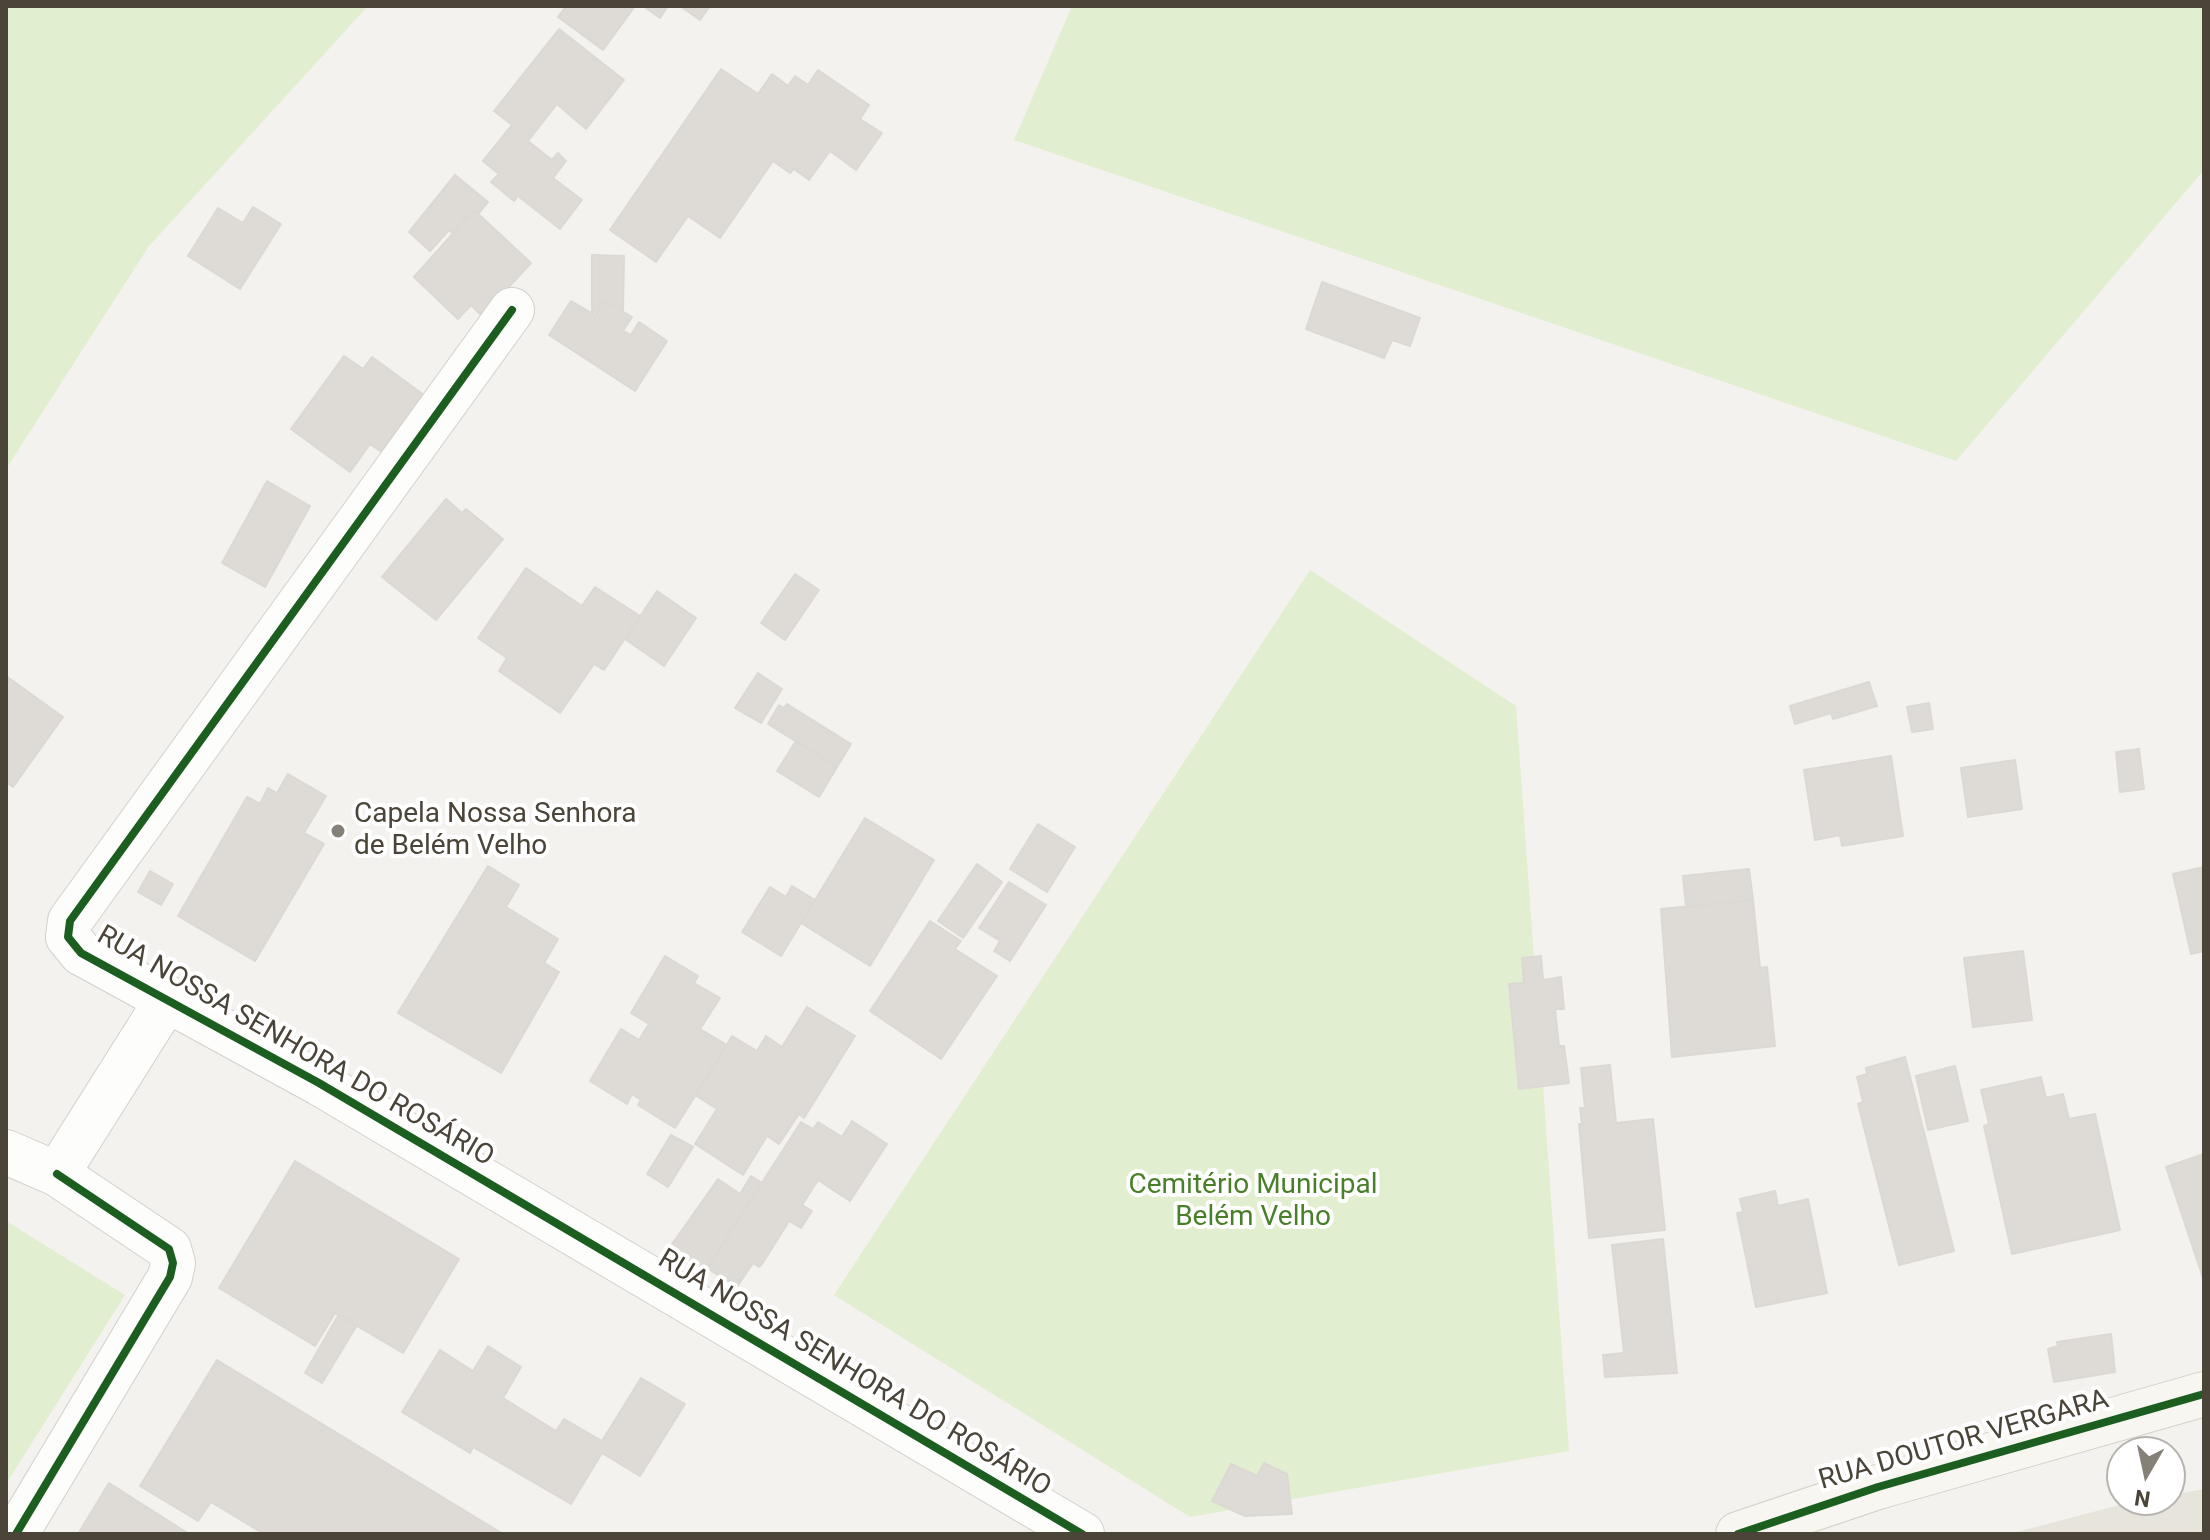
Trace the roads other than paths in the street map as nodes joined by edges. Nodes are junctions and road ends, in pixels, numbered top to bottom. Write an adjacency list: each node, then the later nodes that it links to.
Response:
1 (512, 310): 2 (street, RUA NOSSA SENHORA DO ROSÁRIO)
2 (168, 998): 4 (street); 7 (street, RUA NOSSA SENHORA DO ROSÁRIO)
3 (6, 1152): 4 (street)
4 (57, 1174): 6 (street)
5 (2204, 1394): 8 (main road, RUA DOUTOR VERGARA)
6 (16, 1534)
7 (1082, 1534)
8 (1738, 1534)

